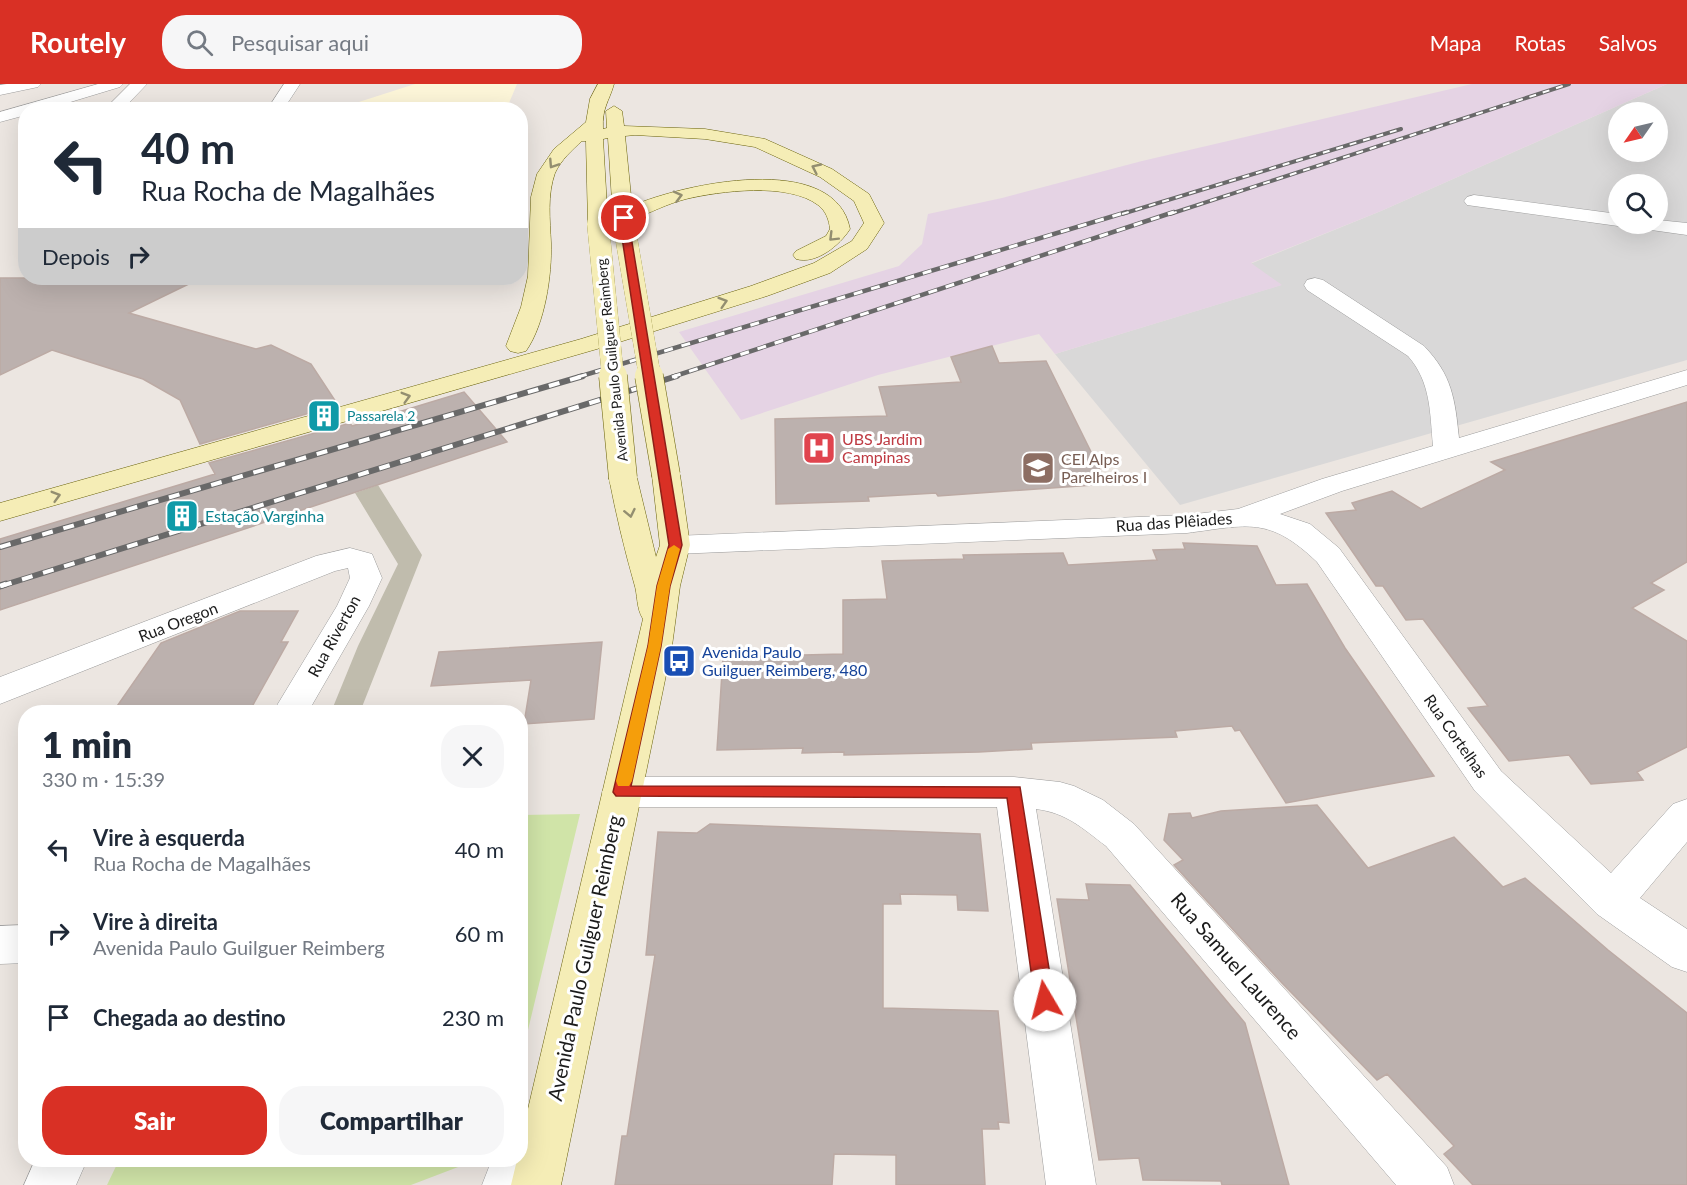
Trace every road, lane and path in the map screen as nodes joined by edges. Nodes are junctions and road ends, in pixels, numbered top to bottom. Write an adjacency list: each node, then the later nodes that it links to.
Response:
1 (33, 84): 5 (street)
2 (115, 84): 7 (street)
3 (139, 84): 8 (street)
4 (292, 84): 9 (street)
5 (0, 90)
6 (608, 94): 12 (main road, Avenida Paulo Guilguer Reimberg); 13 (main road, Avenida Paulo Guilguer Reimberg); 14 (main road)
7 (52, 102)
8 (120, 102)
9 (280, 102)
10 (18, 112): 11 (street)
11 (0, 117)
12 (588, 132): 13 (main road); 21 (main road, one-way to 21); 28 (main road, Avenida Paulo Guilguer Reimberg, one-way to 28, bridge)
13 (616, 133): 14 (main road); 17 (main road, Avenida Paulo Guilguer Reimberg)
14 (705, 134): 25 (main road, one-way to 14)
15 (1474, 201): 16 (street)
16 (1608, 219)
17 (624, 221): 21 (main road, one-way to 21); 27 (main road, Avenida Paulo Guilguer Reimberg, bridge)
18 (1668, 227): 19 (street)
19 (1687, 229)
20 (1315, 285): 23 (street)
21 (518, 346): 24 (main road)
22 (1687, 377): 23 (street, Rua das Plêiades)
23 (1447, 450): 26 (street, Rua das Plêiades)
24 (0, 493)
25 (0, 512)
26 (1243, 517): 27 (street, Rua das Plêiades); 36 (street, Rua Cortelhas)
27 (675, 545): 28 (main road); 30 (main road, Avenida Paulo Guilguer Reimberg)
28 (638, 548): 30 (main road, Avenida Paulo Guilguer Reimberg)
29 (356, 560): 31 (street, Rua Oregon); 32 (street, Rua Riverton)
30 (658, 627): 33 (main road, Avenida Paulo Guilguer Reimberg)
31 (0, 691)
32 (295, 705)
33 (621, 792): 34 (street, Rua Samuel Laurence); 41 (main road, Avenida Paulo Guilguer Reimberg)
34 (1014, 792): 43 (street); 44 (street, Rua Samuel Laurence)
35 (1687, 815): 36 (street)
36 (1612, 901): 39 (street, Rua Cortelhas)
37 (18, 944): 38 (street)
38 (0, 945)
39 (1687, 953)
40 (59, 1167): 42 (street)
41 (527, 1180)
42 (50, 1185)
43 (1071, 1185)
44 (1429, 1185)

